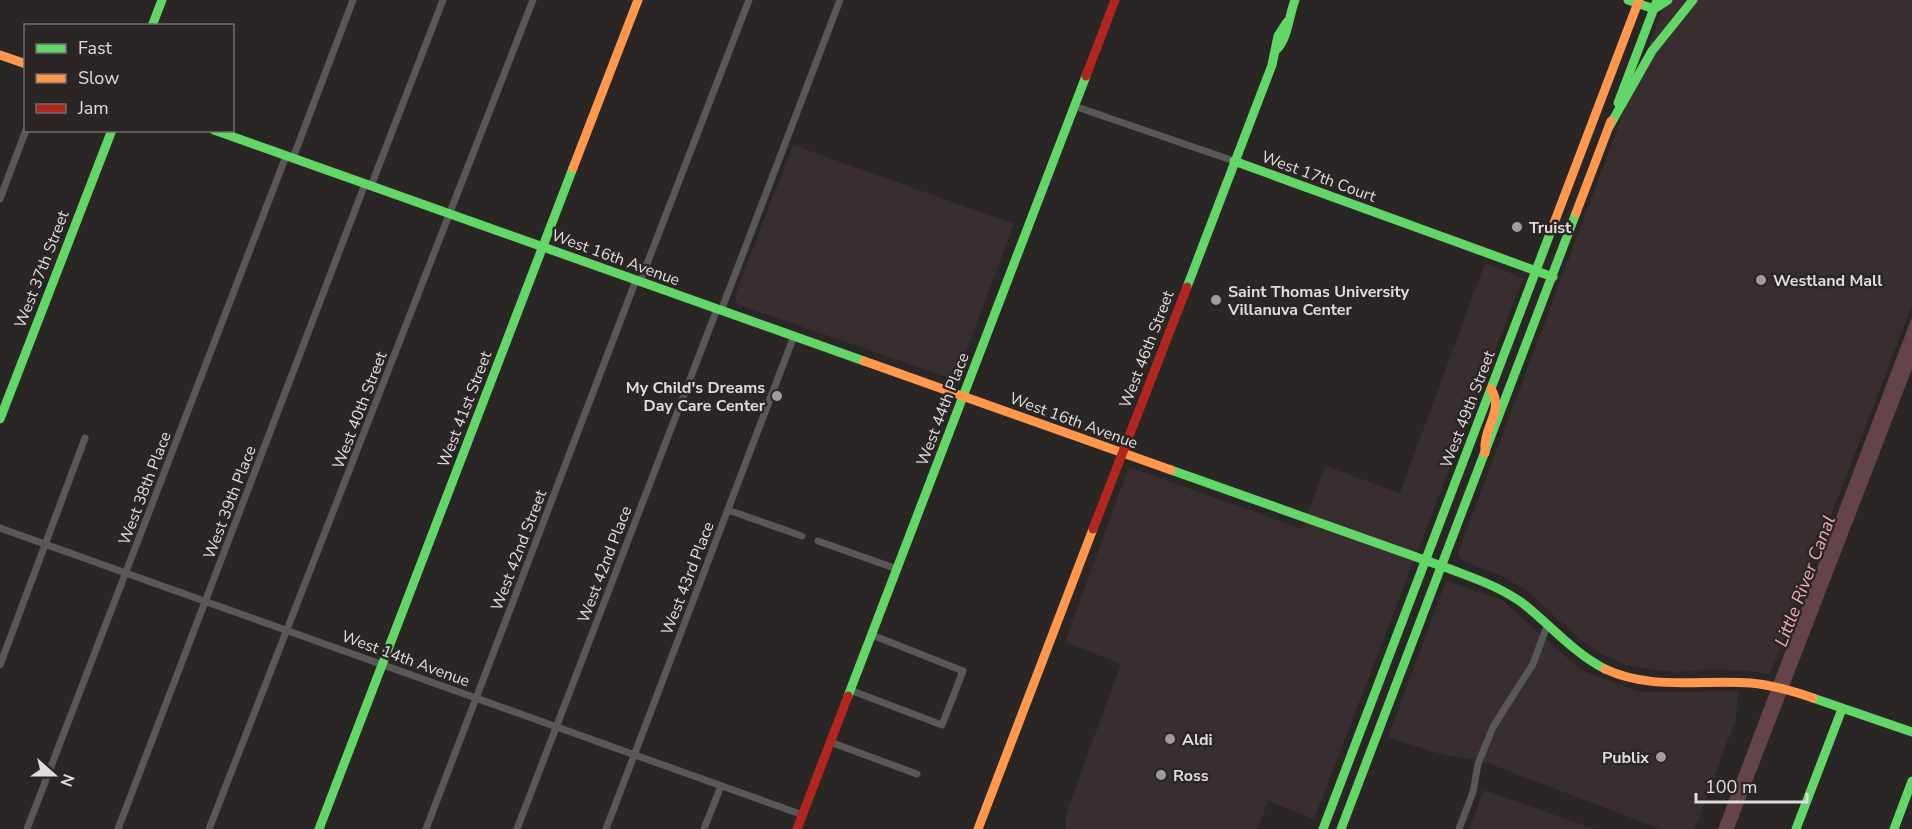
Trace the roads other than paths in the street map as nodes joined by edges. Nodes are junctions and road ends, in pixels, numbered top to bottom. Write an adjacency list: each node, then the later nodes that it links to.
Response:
1 (162, 0): 14 (main road)
2 (353, 0): 22 (street, West 38th Place)
3 (443, 0): 24 (street, West 39th Place)
4 (533, 0): 26 (street, West 40th Street)
5 (638, 0): 27 (main road, West 41st Street)
6 (749, 0): 30 (street, West 42nd Street)
7 (840, 0): 31 (street, West 42nd Place)
8 (1115, 0): 17 (main road, West 44th Place)
9 (1295, 0): 23 (main road, West 46th Street)
10 (1668, 0): 13 (main road)
11 (1692, 0): 18 (main road)
12 (1635, 1): 13 (main road); 28 (main road, West 49th Street)
13 (1655, 4): 18 (main road, West 49th Street)
14 (153, 24)
15 (0, 55): 16 (main road)
16 (24, 63)
17 (1074, 106): 23 (street, West 17th Court); 34 (main road, West 44th Place)
18 (1609, 127): 29 (main road, West 49th Street)
19 (25, 132): 25 (street)
20 (111, 132): 35 (main road, West 37th Street)
21 (220, 132): 22 (main road, West 16th Avenue)
22 (289, 157): 24 (main road, West 16th Avenue); 47 (street, West 38th Place)
23 (1234, 161): 28 (main road, West 17th Court); 37 (main road, West 46th Street)
24 (368, 185): 26 (main road, West 16th Avenue); 48 (street, West 39th Place)
25 (0, 198)
26 (450, 214): 27 (main road, West 16th Avenue); 50 (street, West 40th Street)
27 (542, 247): 30 (main road, West 16th Avenue); 52 (main road, West 41st Street)
28 (1537, 270): 29 (main road, West 17th Court); 33 (main road, West 49th Street)
29 (1553, 276): 38 (main road, West 49th Street)
30 (638, 281): 31 (main road, West 16th Avenue); 55 (street, West 42nd Street)
31 (719, 310): 32 (main road, West 16th Avenue); 57 (street, West 42nd Place)
32 (794, 336): 34 (main road, West 16th Avenue); 39 (street, West 43rd Place)
33 (1491, 389): 38 (main road); 44 (main road, West 49th Street)
34 (963, 396): 37 (main road, West 16th Avenue); 46 (main road, West 44th Place)
35 (0, 419)
36 (85, 438): 43 (street)
37 (1122, 453): 44 (main road, West 16th Avenue); 74 (main road, West 46th Street)
38 (1486, 454): 45 (main road, West 49th Street)
39 (728, 510): 41 (street); 60 (street, West 43rd Place)
40 (0, 528): 43 (street, West 14th Avenue)
41 (802, 536)
42 (818, 541): 46 (street)
43 (45, 545): 47 (street, West 14th Avenue); 53 (street)
44 (1426, 560): 45 (main road, West 16th Avenue); 75 (main road, West 49th Street)
45 (1442, 566): 49 (main road, West 16th Avenue); 76 (main road, West 49th Street)
46 (897, 569): 51 (main road, West 44th Place)
47 (126, 573): 48 (street, West 14th Avenue); 65 (street, West 38th Place)
48 (206, 600): 50 (street, West 14th Avenue); 66 (street, West 39th Place)
49 (1548, 626): 56 (main road, West 16th Avenue); 77 (street)
50 (287, 629): 52 (street, West 14th Avenue); 67 (street, West 40th Street)
51 (872, 635): 54 (main road, West 44th Place); 54 (street)
52 (382, 664): 55 (street, West 14th Avenue); 68 (main road, West 41st Street)
53 (0, 665)
54 (850, 690): 59 (main road, West 44th Place)
55 (476, 698): 57 (street, West 14th Avenue); 69 (street, West 42nd Street)
56 (1842, 709): 58 (main road, West 16th Avenue); 78 (main road)
57 (556, 726): 60 (street, West 14th Avenue); 70 (street, West 42nd Place)
58 (1912, 732)
59 (830, 742): 61 (street); 64 (main road, West 44th Place)
60 (635, 755): 63 (street, West 14th Avenue); 71 (street, West 43rd Place)
61 (917, 774)
62 (1912, 781): 79 (main road)
63 (721, 786): 64 (street, West 14th Avenue); 72 (street)
64 (802, 815): 73 (main road, West 44th Place)
65 (27, 829)
66 (118, 829)
67 (209, 829)
68 (319, 829)
69 (426, 829)
70 (517, 829)
71 (606, 829)
72 (704, 829)
73 (797, 829)
74 (978, 829)
75 (1323, 829)
76 (1341, 829)
77 (1459, 829)
78 (1798, 829)
79 (1894, 829)

